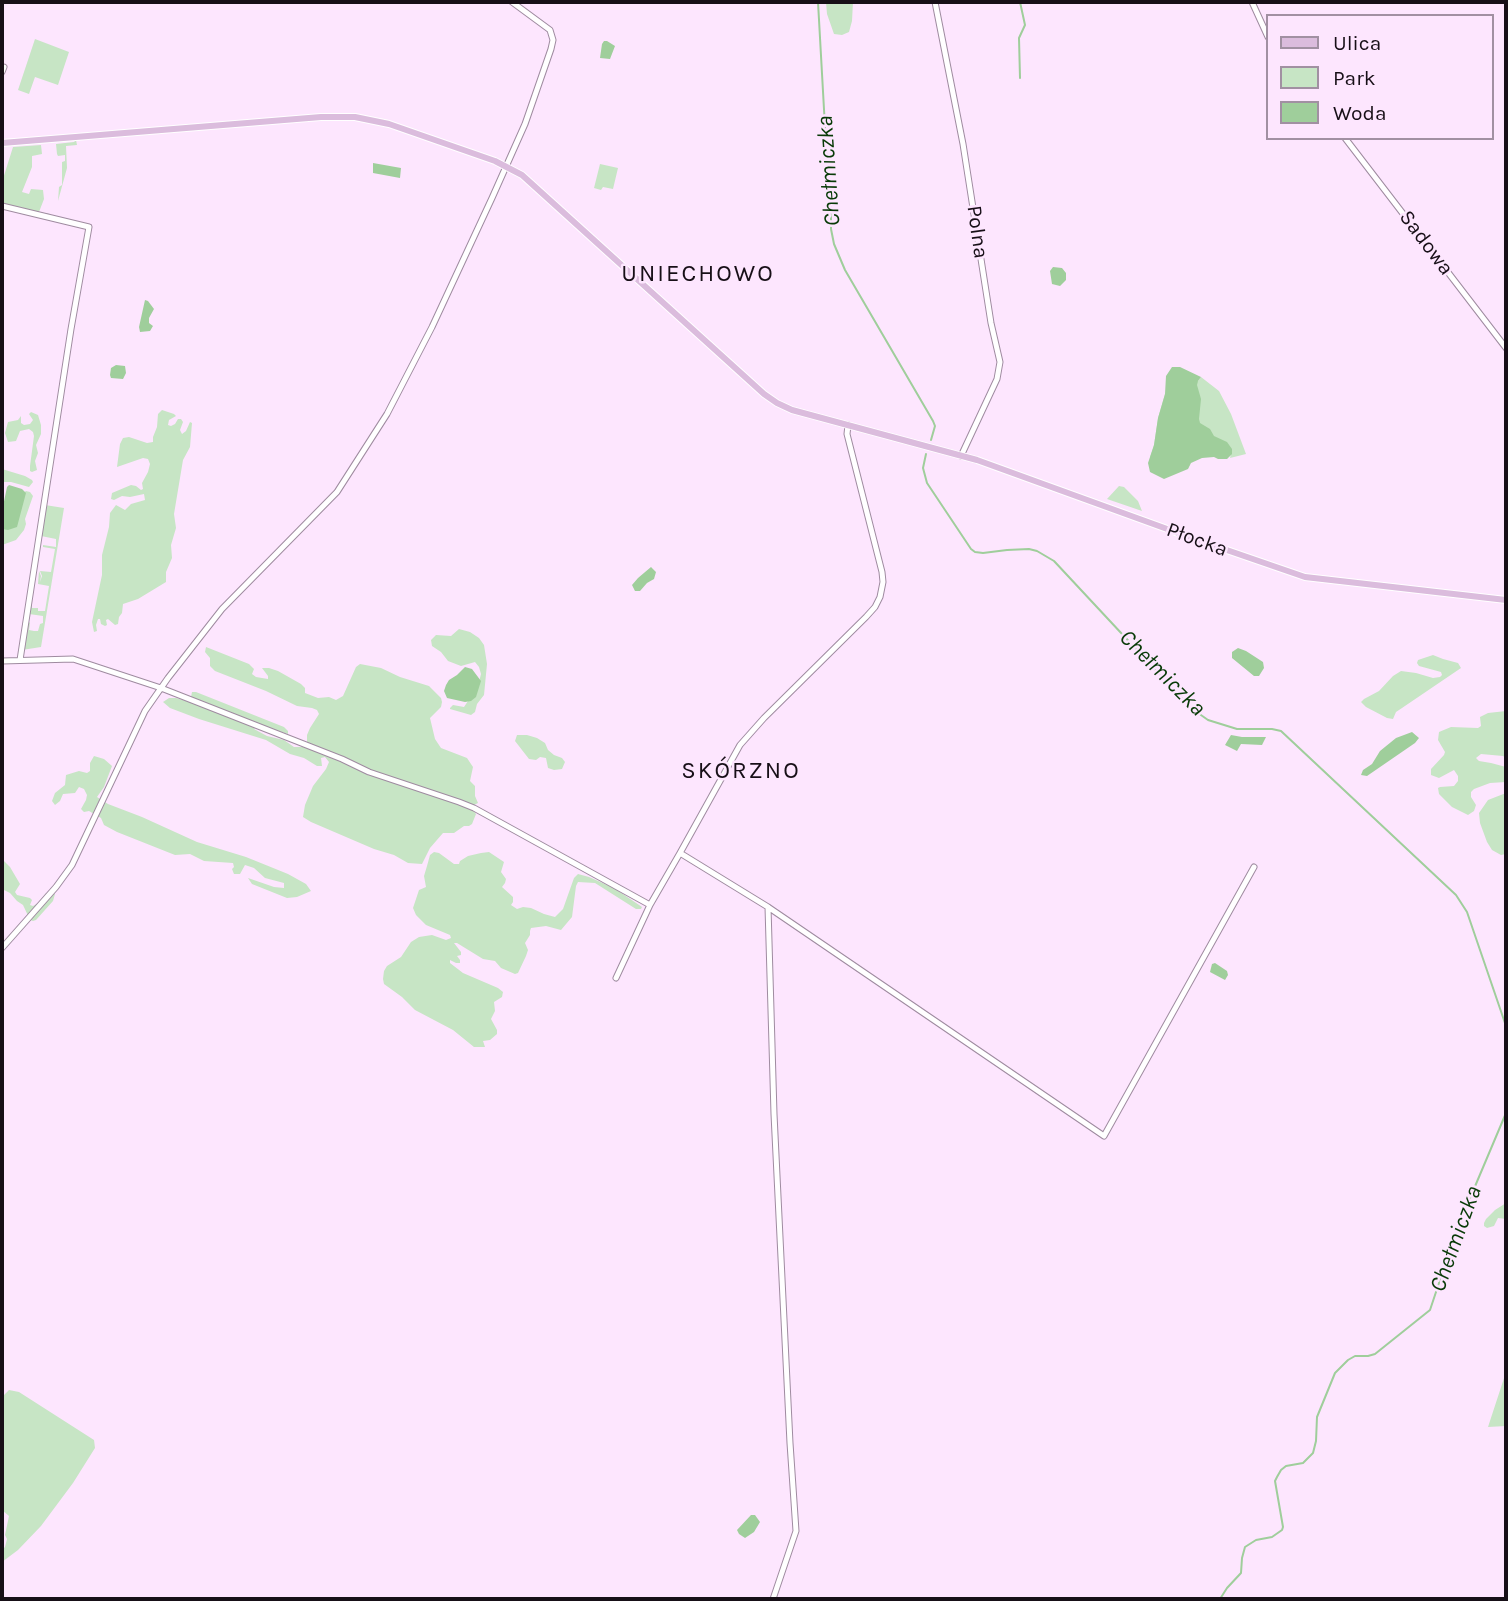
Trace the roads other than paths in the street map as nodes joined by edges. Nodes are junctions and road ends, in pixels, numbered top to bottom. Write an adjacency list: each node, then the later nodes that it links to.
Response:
1 (512, 2): 7 (street)
2 (935, 2): 11 (street, Polna)
3 (1252, 2): 4 (street)
4 (1266, 33)
5 (1347, 140): 9 (street, Sadowa)
6 (2, 143): 7 (main road, Płocka)
7 (507, 166): 10 (main road, Płocka); 15 (street)
8 (2, 206): 13 (street)
9 (1506, 348)
10 (848, 425): 11 (main road, Płocka); 16 (street)
11 (961, 456): 12 (main road, Płocka)
12 (1506, 600)
13 (20, 660): 14 (street); 15 (street)
14 (2, 661)
15 (161, 688): 18 (street); 20 (street)
16 (680, 853): 18 (street); 19 (street)
17 (1254, 867): 19 (street)
18 (650, 905): 21 (street)
19 (768, 906): 22 (street)
20 (2, 948)
21 (616, 978)
22 (773, 1599)

